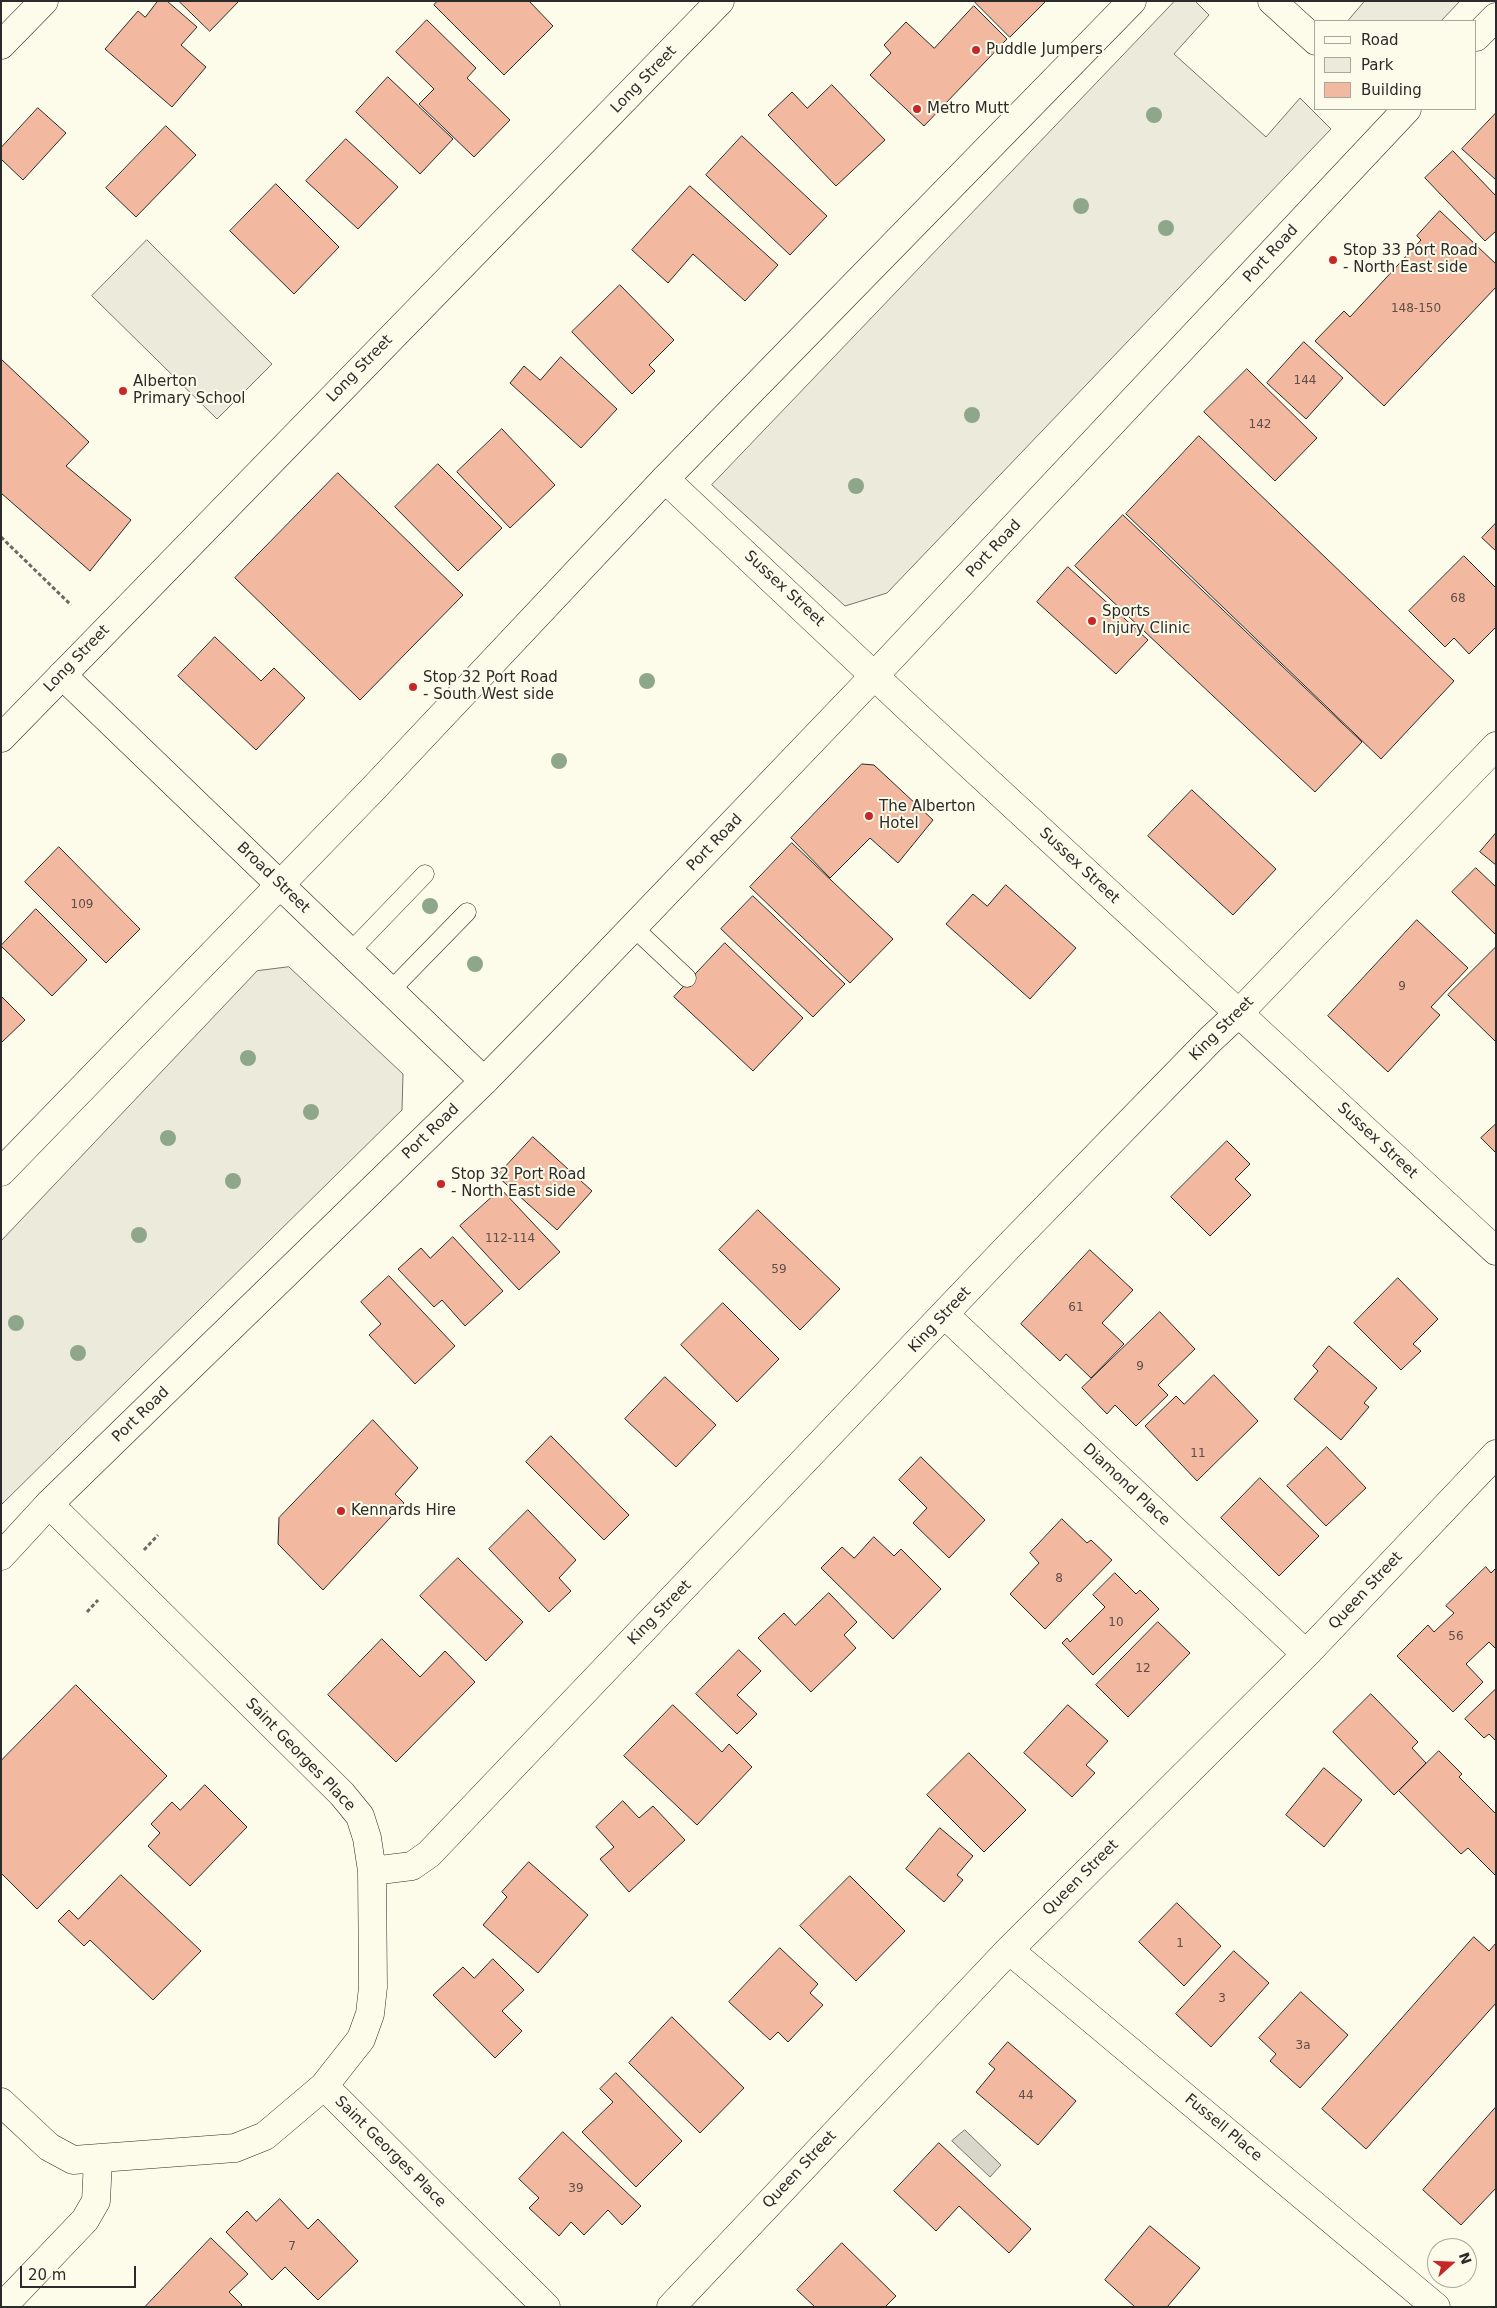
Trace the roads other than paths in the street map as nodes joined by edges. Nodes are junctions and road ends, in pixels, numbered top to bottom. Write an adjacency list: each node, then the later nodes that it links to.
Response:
1 (44, 1): 8 (main road)
2 (720, 1): 11 (main road, Long Street)
3 (1132, 1): 10 (main road)
4 (1272, 1): 7 (main road)
5 (1496, 16): 6 (main road)
6 (1477, 36)
7 (1314, 40)
8 (1, 45)
9 (1398, 112): 12 (main road, Port Road)
10 (665, 478): 12 (main road, Sussex Street); 16 (main road)
11 (62, 675): 13 (main road, Long Street); 16 (main road, Broad Street)
12 (875, 676): 18 (main road, Port Road); 22 (main road, Sussex Street)
13 (1, 738)
14 (1496, 746): 22 (main road, King Street)
15 (425, 874): 19 (lane)
16 (281, 885): 19 (main road, Broad Street); 24 (main road)
17 (467, 912): 21 (lane)
18 (633, 927): 20 (lane); 23 (main road, Port Road)
19 (350, 952): 21 (main road, Broad Street)
20 (687, 978)
21 (390, 991): 23 (main road, Broad Street)
22 (1239, 1013): 25 (main road, Sussex Street); 26 (main road, King Street)
23 (484, 1081): 28 (main road, Port Road)
24 (1, 1172)
25 (1496, 1251)
26 (945, 1315): 30 (main road, Diamond Place); 31 (main road, King Street)
27 (1496, 1454): 30 (main road, Queen Street)
28 (49, 1504): 29 (main road, Port Road); 31 (main road, Saint Georges Place)
29 (1, 1556)
30 (1306, 1654): 32 (main road, Queen Street)
31 (372, 1871): 33 (main road, Saint Georges Place)
32 (1010, 1950): 38 (main road, Queen Street); 39 (main road, Fussell Place)
33 (324, 2086): 35 (main road); 37 (main road, Saint Georges Place)
34 (1, 2102): 35 (main road)
35 (98, 2160): 36 (main road)
36 (2, 2307)
37 (546, 2307)
38 (670, 2307)
39 (1436, 2307)

